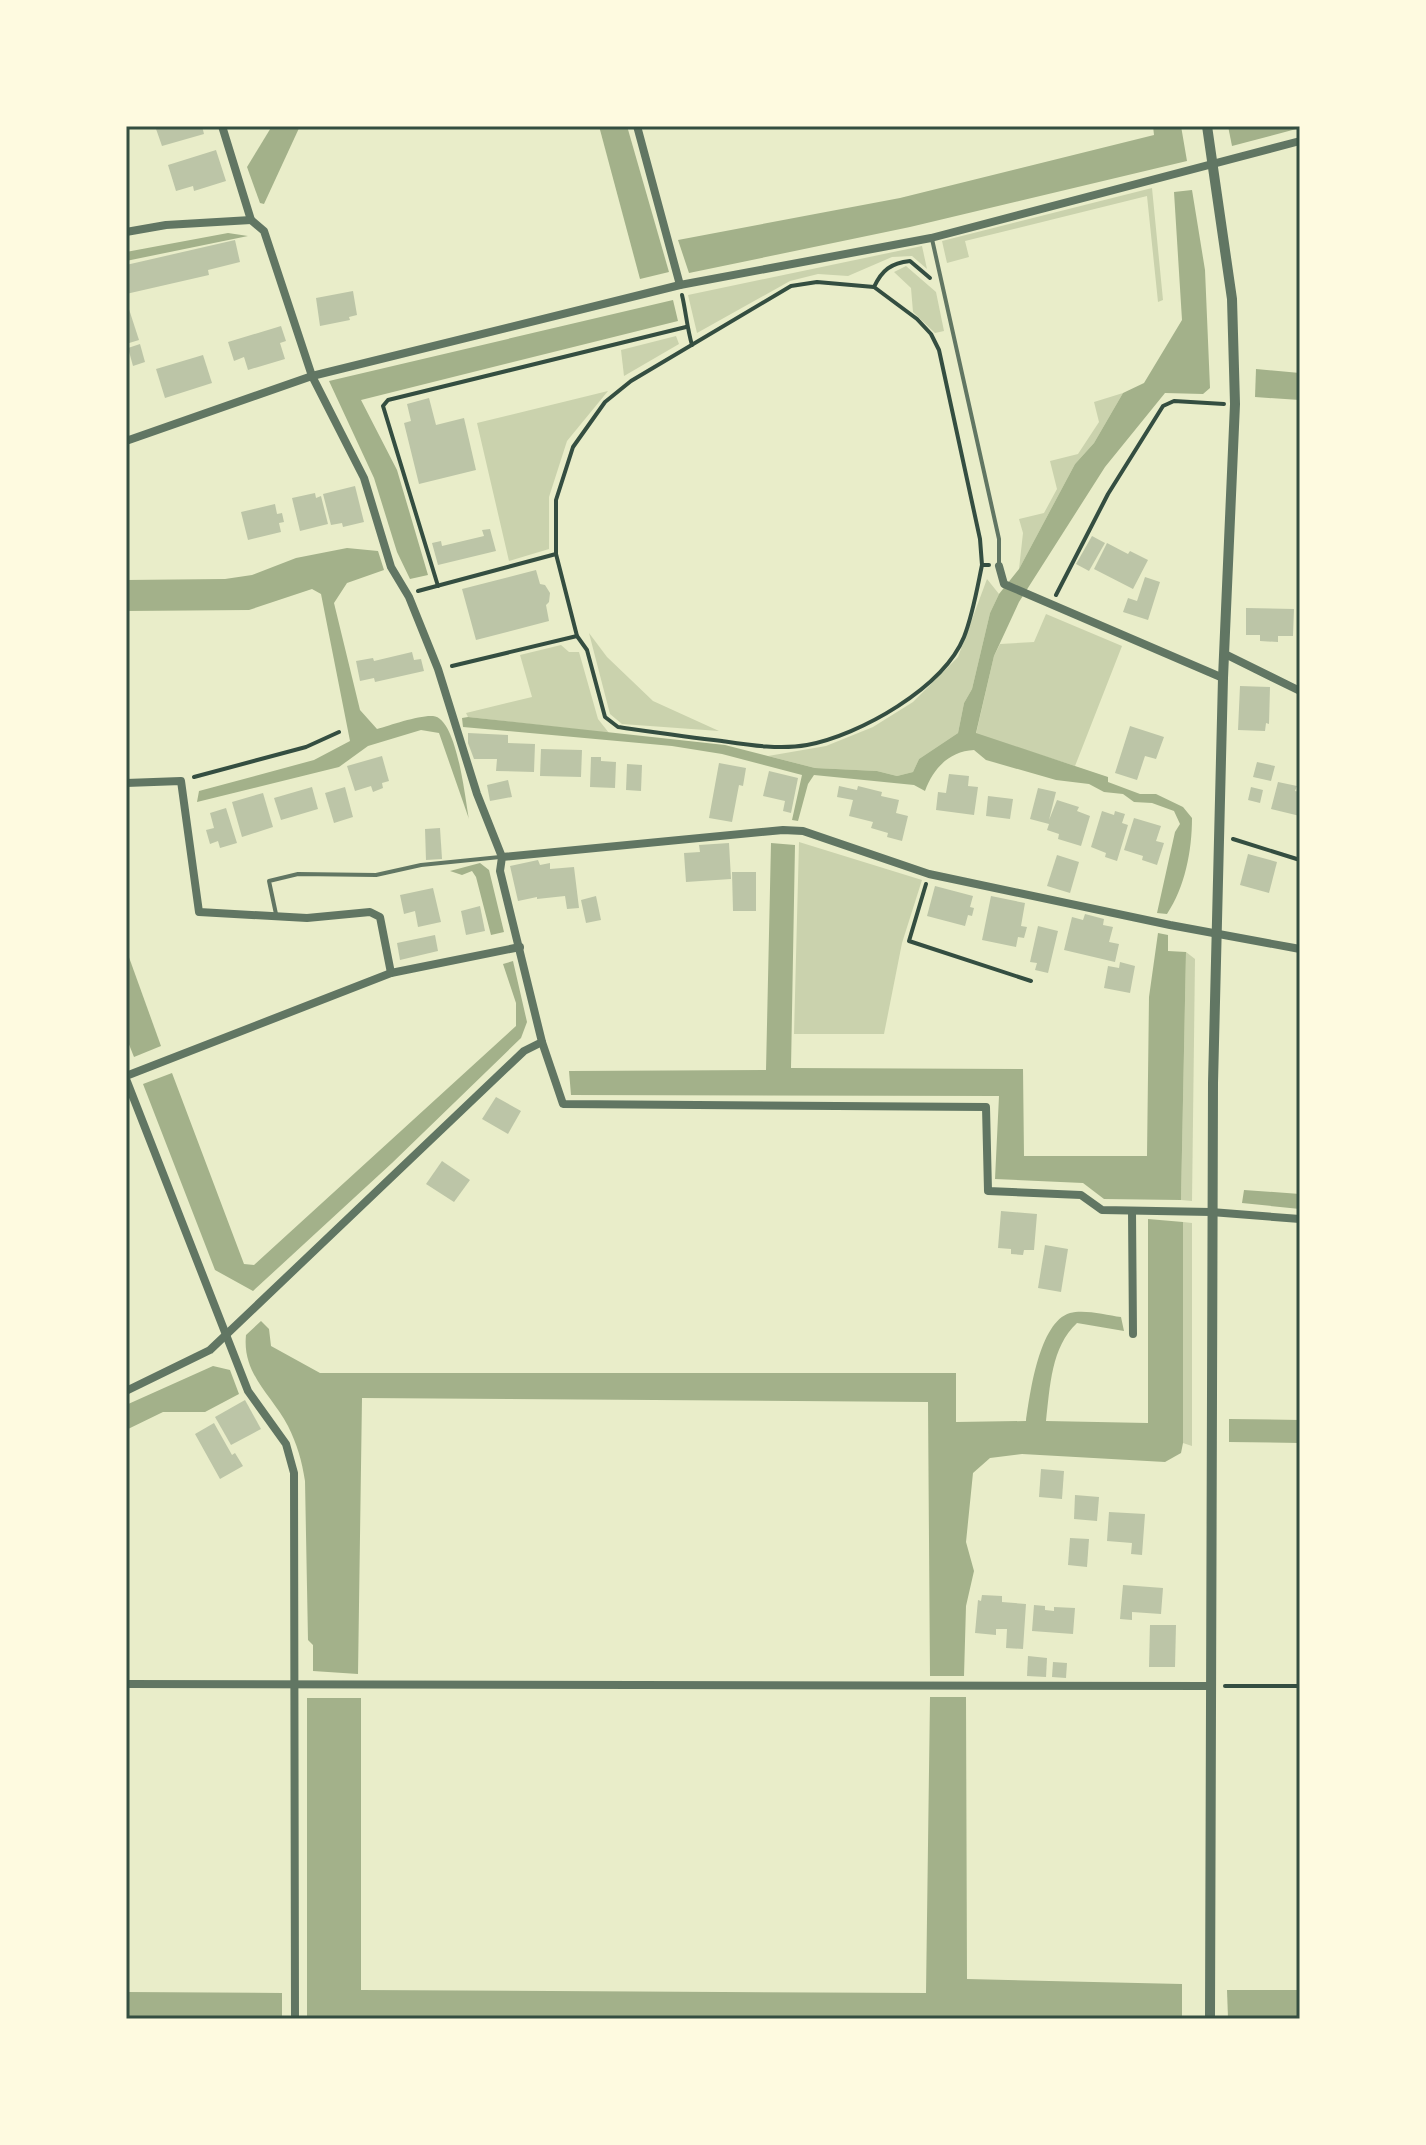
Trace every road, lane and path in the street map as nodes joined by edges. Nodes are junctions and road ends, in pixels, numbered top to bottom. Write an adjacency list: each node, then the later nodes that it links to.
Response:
1 (222, 126): 6 (street)
2 (637, 126): 10 (street)
3 (1207, 126): 5 (street)
4 (1300, 141): 5 (street)
5 (1214, 163): 8 (street); 15 (street)
6 (251, 220): 7 (street); 14 (street)
7 (126, 232)
8 (931, 238): 9 (lane); 10 (street)
9 (941, 279): 11 (path); 19 (lane)
10 (680, 285): 12 (path); 14 (street)
11 (874, 287): 13 (path); 18 (path)
12 (686, 327): 13 (path); 20 (path)
13 (693, 345): 17 (path)
14 (312, 376): 16 (street); 21 (street)
15 (1235, 404): 22 (path); 24 (street)
16 (126, 441)
17 (556, 554): 20 (path); 23 (path)
18 (982, 565): 19 (path); 23 (path)
19 (999, 566): 22 (street)
20 (438, 586): 21 (path)
21 (409, 597): 25 (street)
22 (1051, 604): 26 (street)
23 (577, 636): 25 (path)
24 (1225, 654): 26 (street); 27 (street)
25 (438, 669): 32 (street)
26 (1223, 678): 31 (street)
27 (1300, 691)
28 (339, 732): 29 (path)
29 (181, 781): 30 (street); 35 (street)
30 (126, 783)
31 (1219, 835): 33 (path); 36 (street)
32 (502, 857): 34 (street); 35 (lane); 37 (street)
33 (1300, 860)
34 (929, 874): 36 (street); 40 (path)
35 (276, 917): 39 (street)
36 (1216, 933): 38 (street); 44 (street)
37 (520, 947): 39 (street); 41 (street)
38 (1300, 949)
39 (391, 973): 42 (street)
40 (1031, 981)
41 (542, 1042): 43 (street); 47 (street)
42 (126, 1078): 47 (street)
43 (1132, 1211): 44 (street); 46 (street)
44 (1211, 1212): 45 (street); 51 (street)
45 (1300, 1219)
46 (1133, 1334)
47 (226, 1336): 48 (street); 50 (street)
48 (126, 1391)
49 (126, 1684): 50 (street)
50 (296, 1684): 51 (street); 53 (street)
51 (1210, 1686): 52 (path); 54 (street)
52 (1300, 1686)
53 (295, 2019)
54 (1210, 2019)

